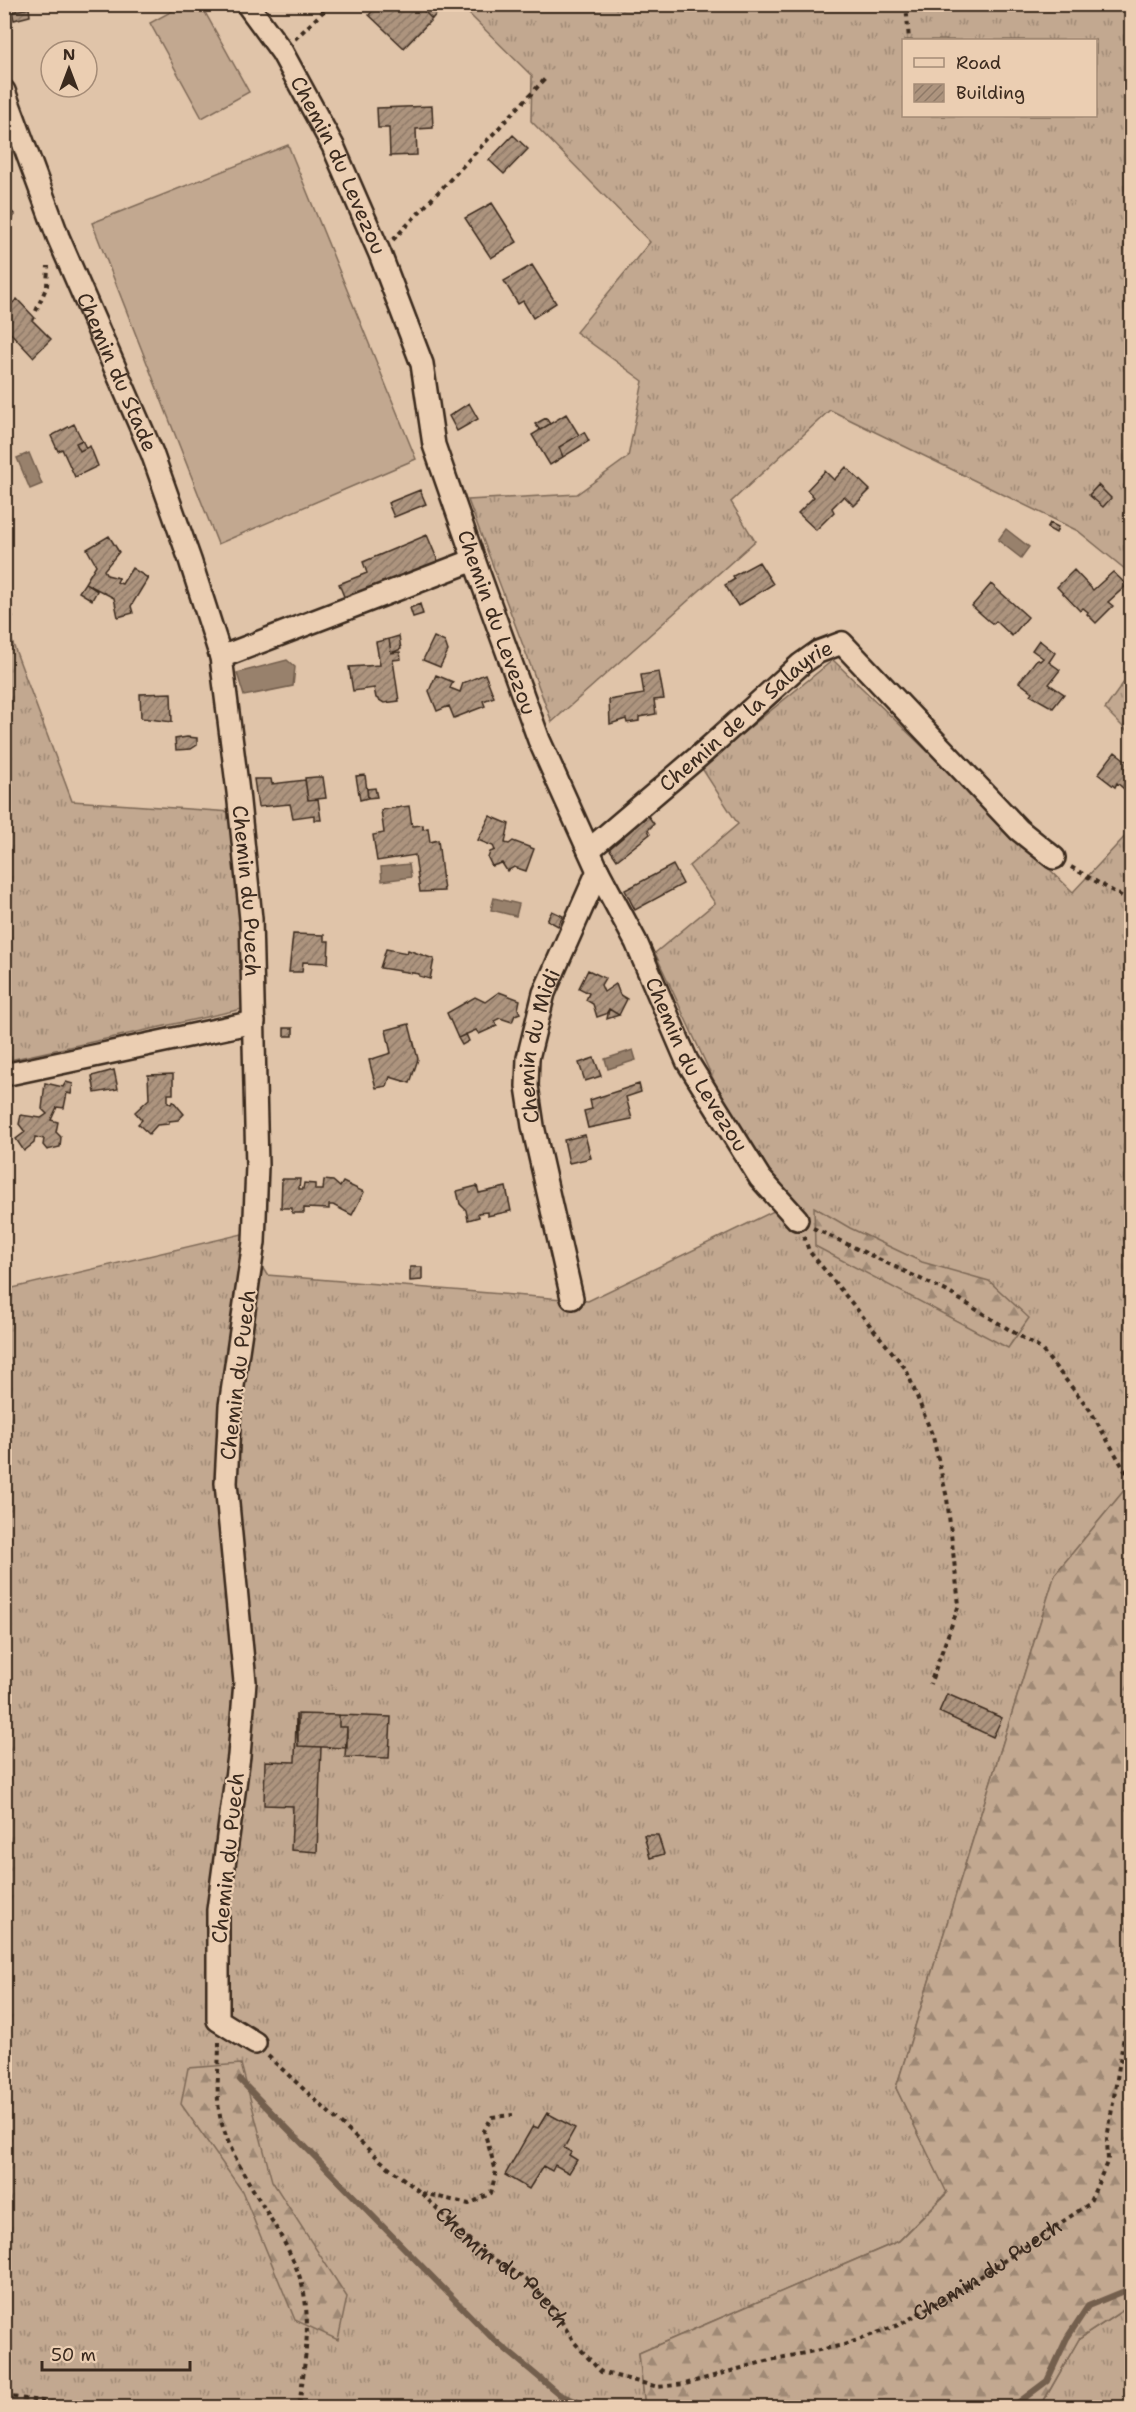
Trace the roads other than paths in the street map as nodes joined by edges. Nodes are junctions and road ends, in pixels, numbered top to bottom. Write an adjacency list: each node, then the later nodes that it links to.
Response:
1 (247, 4): 3 (street, Chemin du Levezou)
2 (4, 90): 4 (street, Chemin du Stade)
3 (474, 560): 4 (street); 5 (street, Chemin du Levezou)
4 (221, 657): 8 (street, Chemin du Puech)
5 (589, 850): 6 (street, Chemin de la Salayrie); 7 (street, Chemin du Levezou)
6 (1054, 858)
7 (598, 871): 10 (street, Chemin du Levezou); 11 (street, Chemin du Midi)
8 (254, 1022): 9 (street); 12 (street, Chemin du Puech)
9 (4, 1075)
10 (797, 1219)
11 (572, 1298)
12 (255, 2043)

